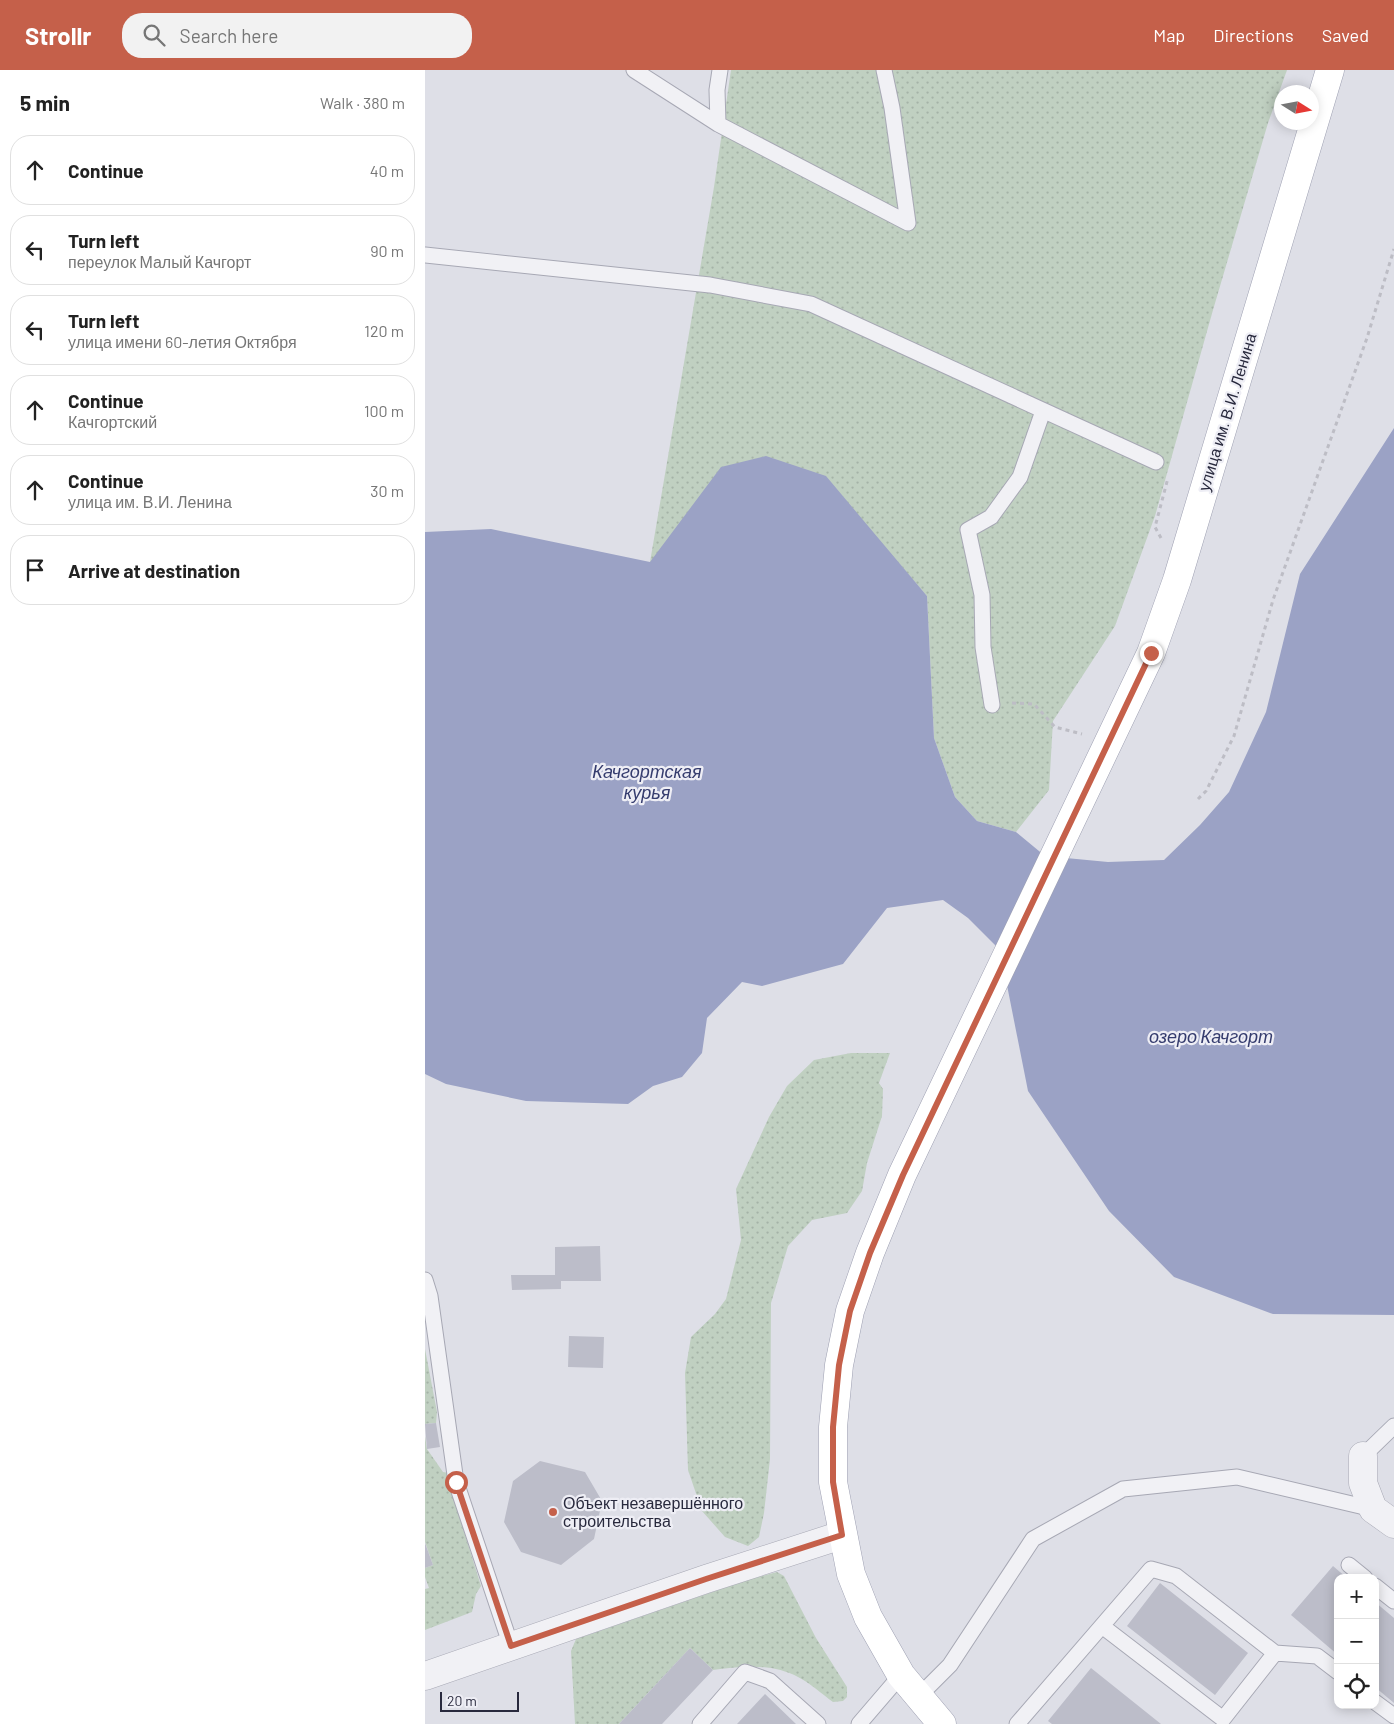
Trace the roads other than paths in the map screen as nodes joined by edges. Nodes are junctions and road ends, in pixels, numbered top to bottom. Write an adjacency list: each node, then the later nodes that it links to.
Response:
1 (635, 70): 5 (lane)
2 (720, 70): 5 (lane)
3 (884, 70): 5 (lane)
4 (1330, 70): 14 (main road, улица им. В.И. Ленина)
5 (718, 124)
6 (425, 255): 7 (lane)
7 (1043, 410): 8 (lane); 9 (lane)
8 (1156, 462)
9 (992, 705)
10 (425, 1280): 20 (lane)
11 (1394, 1426): 12 (lane)
12 (1363, 1456): 13 (street)
13 (1383, 1516): 25 (lane)
14 (842, 1535): 20 (street); 23 (main road, улица им. В.И. Ленина)
15 (1349, 1565): 16 (lane)
16 (1360, 1574)
17 (1379, 1589): 18 (lane)
18 (1394, 1601)
19 (1102, 1626): 21 (lane); 28 (lane); 33 (lane)
20 (511, 1646): 24 (street)
21 (1275, 1654): 22 (lane); 28 (lane)
22 (1334, 1669)
23 (901, 1675): 25 (main road, улица им. В.И. Ленина); 31 (lane)
24 (425, 1676)
25 (918, 1697): 32 (main road, улица им. В.И. Ленина)
26 (1379, 1705): 27 (lane)
27 (1394, 1716)
28 (1224, 1721)
29 (700, 1724): 30 (lane)
30 (818, 1724)
31 (859, 1724)
32 (942, 1724)
33 (1017, 1724)

